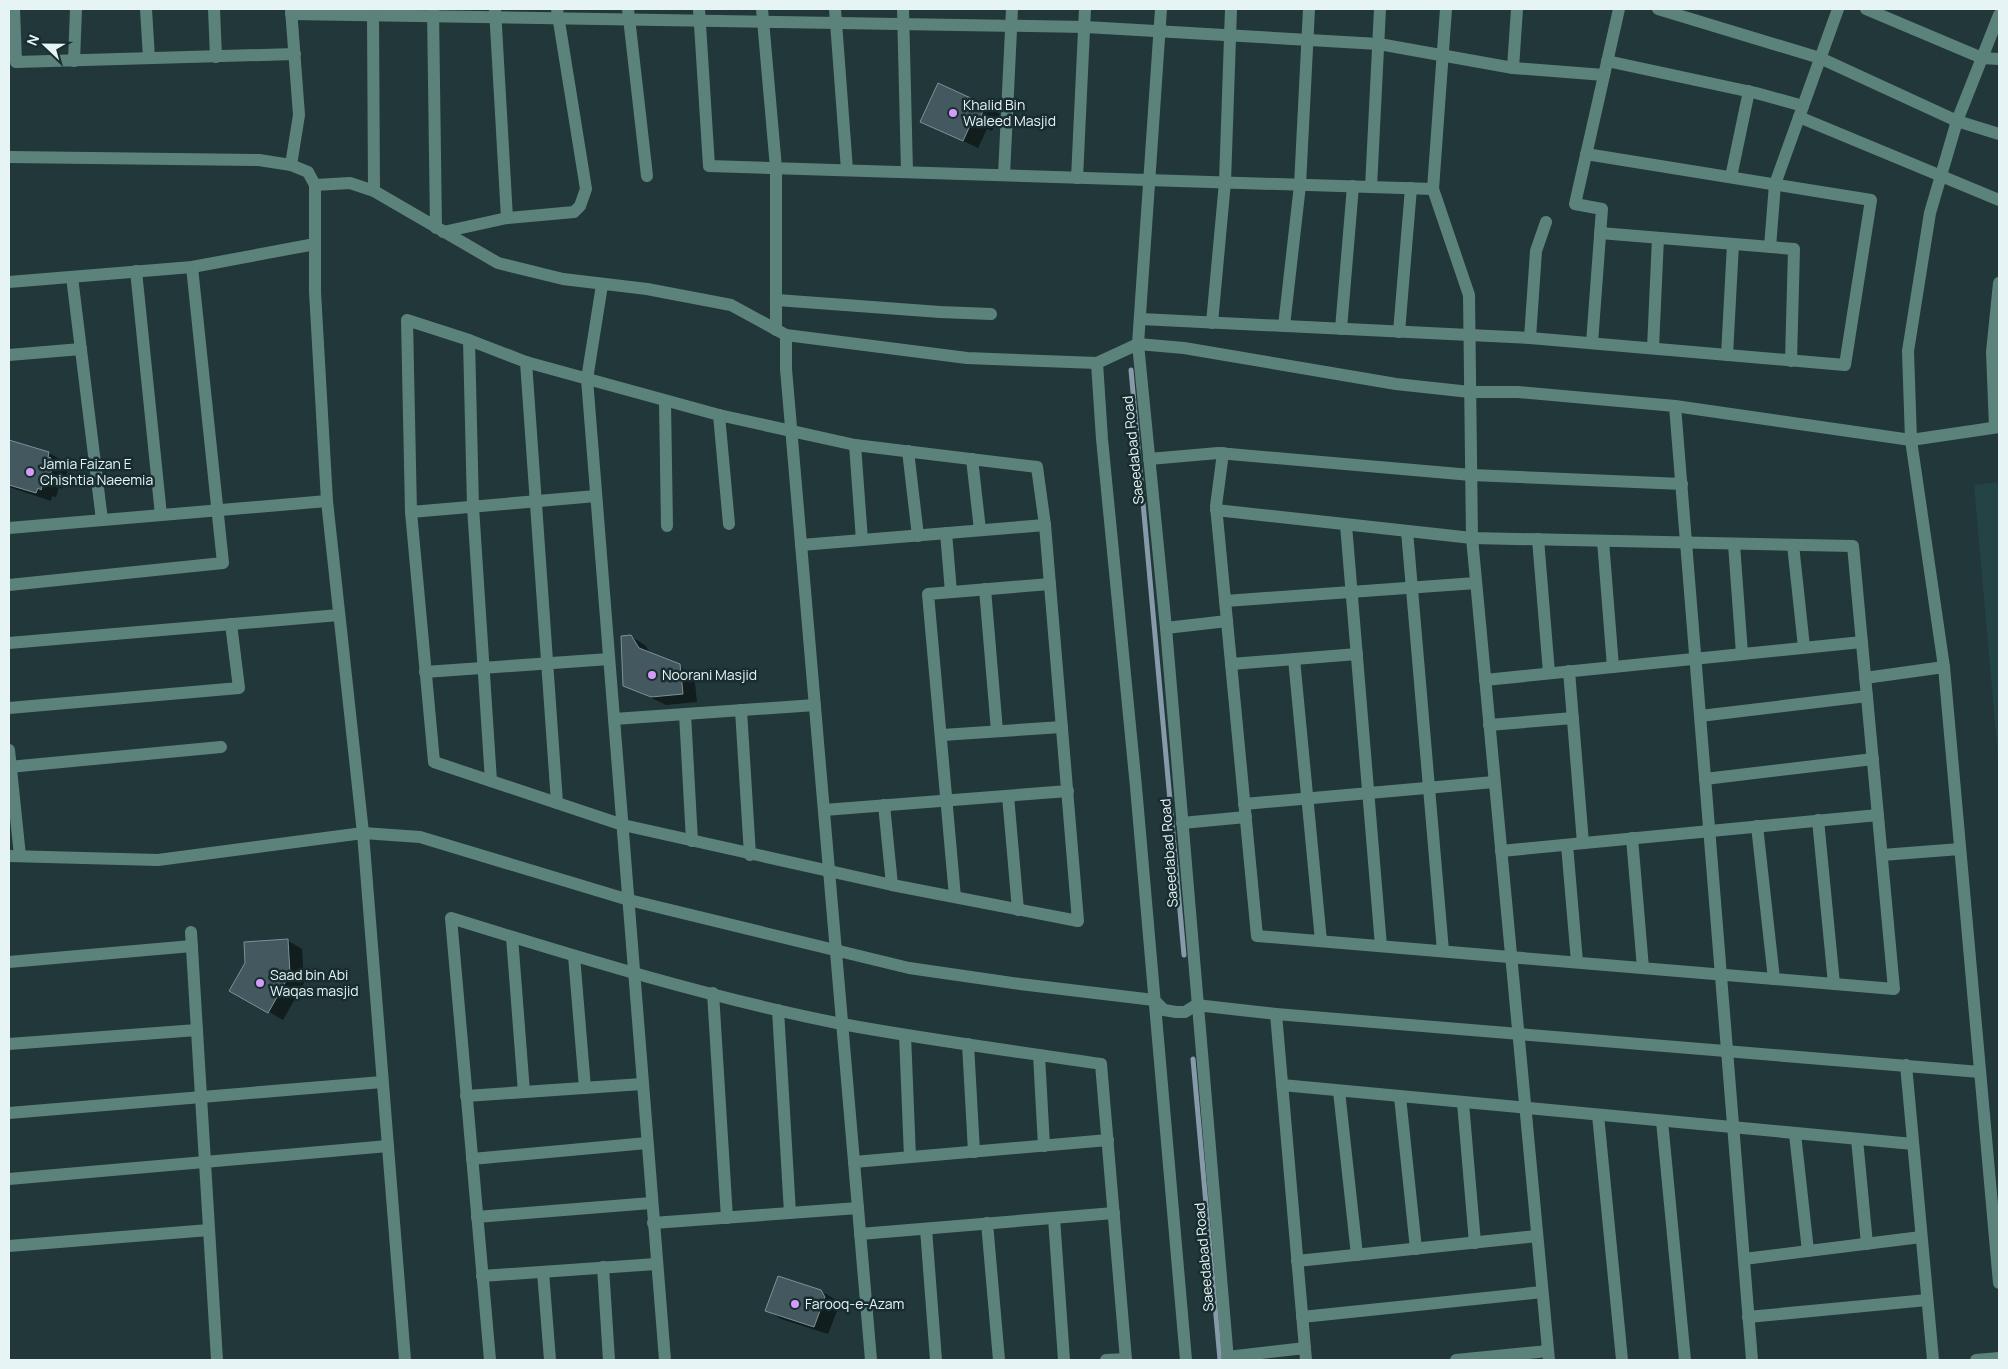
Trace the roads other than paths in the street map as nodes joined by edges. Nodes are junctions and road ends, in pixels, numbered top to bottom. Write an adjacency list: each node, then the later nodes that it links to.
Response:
1 (14, 9): 44 (street)
2 (76, 9): 44 (street)
3 (146, 9): 40 (street)
4 (214, 9): 39 (street)
5 (762, 9): 28 (street)
6 (835, 9): 29 (street)
7 (903, 9): 30 (street)
8 (1012, 9): 31 (street)
9 (1085, 9): 32 (street)
10 (1161, 9): 33 (street, Saeedabad Road)
11 (1231, 9): 34 (street)
12 (1309, 9): 35 (street)
13 (1380, 9): 36 (street)
14 (1446, 9): 38 (street)
15 (1517, 9): 46 (street)
16 (1619, 9): 45 (street)
17 (1658, 9): 41 (street)
18 (1838, 9): 41 (street)
19 (1866, 9): 42 (street)
20 (291, 12): 27 (street); 37 (street)
21 (433, 13): 22 (street); 27 (street); 76 (street)
22 (495, 13): 23 (street); 74 (street)
23 (557, 14): 24 (street); 74 (street)
24 (628, 14): 25 (street); 59 (street)
25 (699, 15): 28 (street); 55 (street)
26 (1999, 15): 42 (street)
27 (373, 16): 72 (street)
28 (764, 22): 29 (street); 55 (street)
29 (836, 23): 30 (street); 56 (street)
30 (903, 24): 31 (street); 57 (street)
31 (1011, 26): 32 (street); 58 (street)
32 (1084, 27): 33 (street); 62 (street)
33 (1160, 31): 34 (street); 63 (street, Saeedabad Road)
34 (1230, 35): 35 (street); 64 (street)
35 (1308, 40): 36 (street); 67 (street)
36 (1378, 44): 38 (street); 69 (street)
37 (295, 54): 39 (street); 54 (street)
38 (1443, 55): 46 (street); 71 (street)
39 (216, 57): 40 (street)
40 (148, 58): 44 (street)
41 (1820, 58): 49 (street); 50 (street)
42 (1982, 58): 43 (street); 50 (street)
43 (1999, 58)
44 (74, 61)
45 (1607, 62): 47 (street); 48 (street)
46 (1513, 68): 47 (street)
47 (1604, 75): 52 (street)
48 (1749, 91): 49 (street); 60 (street)
49 (1801, 112): 61 (street); 65 (street)
50 (1957, 121): 51 (street); 61 (street)
51 (1999, 134)
52 (1586, 154): 60 (street); 77 (street)
53 (9, 157): 54 (street)
54 (291, 165): 66 (street)
55 (776, 168): 56 (street); 88 (street)
56 (847, 170): 57 (street)
57 (907, 172): 58 (street)
58 (1004, 175): 62 (street)
59 (647, 176)
60 (1731, 177): 65 (street)
61 (1941, 177): 73 (street); 116 (street)
62 (1077, 178): 63 (street)
63 (1150, 180): 64 (street); 90 (street, Saeedabad Road)
64 (1225, 182): 67 (street); 91 (street)
65 (1775, 184): 81 (street); 106 (street)
66 (315, 185): 72 (street); 79 (street)
67 (1300, 185): 68 (street); 92 (street)
68 (1353, 186): 69 (street); 93 (street)
69 (1372, 187): 70 (street)
70 (1411, 188): 71 (street); 94 (street)
71 (1433, 189): 96 (street)
72 (374, 190): 76 (street)
73 (1999, 200)
74 (507, 218): 76 (street)
75 (1546, 222): 97 (street)
76 (440, 230): 87 (street)
77 (1600, 233): 78 (street); 99 (street)
78 (1658, 238): 80 (street); 101 (street)
79 (315, 244): 82 (street); 125 (street)
80 (1733, 244): 81 (street); 105 (street)
81 (1770, 247): 106 (street)
82 (192, 267): 83 (street); 128 (street)
83 (136, 272): 84 (street); 131 (street)
84 (72, 277): 85 (street); 102 (street)
85 (9, 282)
86 (1999, 283): 103 (street)
87 (602, 285): 95 (street); 109 (street)
88 (777, 300): 89 (street); 95 (street)
89 (991, 314)
90 (1141, 319): 91 (street); 100 (street, Saeedabad Road)
91 (1212, 322): 92 (street)
92 (1284, 326): 93 (street)
93 (1340, 329): 94 (street)
94 (1399, 332): 96 (street)
95 (781, 333): 108 (street); 115 (street)
96 (1470, 335): 97 (street); 110 (street)
97 (1530, 338): 99 (street)
98 (469, 340): 107 (street); 127 (street); 130 (street)
99 (1592, 343): 101 (street)
100 (1138, 344): 108 (street); 110 (street); 121 (street, Saeedabad Road)
101 (1653, 348): 105 (street)
102 (81, 349): 104 (street); 132 (street)
103 (1996, 352): 114 (street)
104 (9, 355)
105 (1727, 355): 106 (street)
106 (1791, 361)
107 (526, 362): 109 (street); 126 (street)
108 (1097, 363): 247 (street, Saeedabad Road)
109 (587, 379): 111 (street); 124 (street)
110 (1470, 392): 112 (street); 122 (street)
111 (665, 402): 113 (street); 136 (street)
112 (1675, 406): 116 (street); 123 (street)
113 (720, 416): 115 (street); 133 (street)
114 (1997, 427): 116 (street)
115 (791, 432): 117 (street); 149 (street)
116 (1911, 440): 173 (street)
117 (855, 445): 118 (street); 143 (street)
118 (908, 451): 120 (street); 141 (street)
119 (1223, 453): 121 (street); 122 (street); 129 (street)
120 (972, 459): 135 (street); 138 (street)
121 (1150, 459): 161 (street, Saeedabad Road)
122 (1471, 475): 123 (street); 142 (street)
123 (1682, 484): 146 (street)
124 (596, 496): 126 (street); 168 (street)
125 (327, 501): 128 (street); 158 (street)
126 (534, 502): 127 (street); 170 (street)
127 (472, 507): 130 (street); 174 (street)
128 (217, 510): 131 (street); 152 (street)
129 (1216, 510): 134 (street); 157 (street)
130 (411, 512): 176 (street)
131 (160, 515): 132 (street)
132 (102, 520): 137 (street)
133 (729, 524)
134 (1346, 524): 139 (street); 156 (street)
135 (1045, 525): 138 (street); 151 (street)
136 (667, 526)
137 (9, 528)
138 (980, 530): 140 (street)
139 (1407, 531): 142 (street); 153 (street)
140 (946, 533): 141 (street); 155 (street)
141 (918, 536): 143 (street)
142 (1472, 538): 144 (street); 150 (street)
143 (862, 540): 149 (street)
144 (1538, 540): 145 (street); 177 (street)
145 (1603, 541): 146 (street); 172 (street)
146 (1686, 543): 147 (street); 167 (street)
147 (1734, 544): 148 (street); 166 (street)
148 (1793, 545): 162 (street); 164 (street)
149 (801, 546): 181 (street)
150 (1476, 583): 153 (street); 179 (street)
151 (1050, 584): 154 (street); 189 (street)
152 (9, 585)
153 (1412, 588): 156 (street); 199 (street)
154 (985, 589): 155 (street); 190 (street)
155 (952, 592): 191 (street)
156 (1352, 592): 157 (street); 165 (street)
157 (1225, 601): 159 (street)
158 (339, 615): 160 (street); 215 (street)
159 (1227, 621): 161 (street); 171 (street)
160 (231, 624): 163 (street); 182 (street)
161 (1166, 628): 211 (street, Saeedabad Road)
162 (1862, 642): 164 (street); 178 (street)
163 (9, 643)
164 (1804, 647): 166 (street)
165 (1357, 654): 169 (street); 201 (street)
166 (1742, 654): 167 (street)
167 (1696, 658): 172 (street); 185 (street)
168 (609, 659): 170 (street); 187 (street)
169 (1294, 659): 171 (street); 203 (street)
170 (546, 663): 174 (street); 205 (street)
171 (1231, 664): 208 (street)
172 (1613, 667): 175 (street)
173 (1944, 667): 178 (street); 220 (street)
174 (483, 668): 176 (street); 197 (street)
175 (1569, 671): 177 (street); 186 (street)
176 (426, 672): 197 (street)
177 (1549, 673): 179 (street)
178 (1865, 678): 180 (street)
179 (1485, 680): 188 (street)
180 (1867, 696): 185 (street); 194 (street)
181 (815, 705): 183 (street); 207 (street)
182 (9, 708)
183 (742, 710): 184 (street); 222 (street)
184 (685, 714): 187 (street); 217 (street)
185 (1700, 716): 196 (street)
186 (1573, 718): 188 (street); 218 (street)
187 (614, 719): 212 (street)
188 (1489, 725): 198 (street)
189 (1062, 727): 190 (street); 200 (street)
190 (997, 731): 191 (street)
191 (942, 735): 204 (street)
192 (221, 748): 195 (street)
193 (9, 750): 195 (street)
194 (1873, 759): 196 (street); 209 (street)
195 (10, 767): 224 (street)
196 (1705, 779): 214 (street)
197 (491, 782): 205 (street)
198 (1494, 782): 199 (street); 221 (street)
199 (1429, 788): 201 (street); 236 (street)
200 (1068, 791): 202 (street); 229 (street)
201 (1368, 793): 203 (street); 234 (street)
202 (1008, 796): 204 (street); 229 (street)
203 (1308, 799): 208 (street); 232 (street)
204 (948, 800): 206 (street); 227 (street)
205 (557, 803): 212 (street)
206 (884, 805): 207 (street); 226 (street)
207 (824, 810): 225 (street)
208 (1245, 811): 211 (street); 232 (street)
209 (1878, 815): 210 (street); 223 (street)
210 (1818, 820): 213 (street); 245 (street)
211 (1182, 823): 248 (street, Saeedabad Road)
212 (623, 825): 217 (street); 228 (street)
213 (1757, 826): 214 (street); 244 (street)
214 (1710, 831): 216 (street); 243 (street)
215 (363, 833): 224 (street); 228 (street); 261 (street)
216 (1632, 838): 218 (street); 241 (street)
217 (692, 841): 222 (street)
218 (1583, 843): 219 (street)
219 (1567, 845): 221 (street); 240 (street)
220 (1960, 849): 223 (street); 260 (street)
221 (1501, 851): 238 (street)
222 (750, 855): 225 (street)
223 (1882, 855): 245 (street)
224 (14, 856)
225 (829, 871): 226 (street); 235 (street)
226 (892, 885): 227 (street)
227 (955, 897): 229 (street)
228 (629, 900): 235 (street); 242 (street)
229 (1018, 910)
230 (192, 932): 233 (street)
231 (512, 937): 237 (street); 266 (street); 267 (street)
232 (1321, 941): 234 (street)
233 (192, 946): 239 (street); 252 (street)
234 (1381, 946): 236 (street)
235 (836, 950): 247 (street); 251 (street)
236 (1443, 951): 238 (street)
237 (574, 956): 242 (street); 264 (street)
238 (1512, 957): 240 (street); 253 (street)
239 (9, 962)
240 (1577, 962): 241 (street)
241 (1643, 968): 243 (street)
242 (634, 974): 246 (street); 262 (street)
243 (1722, 975): 244 (street); 257 (street)
244 (1774, 979): 245 (street)
245 (1834, 984)
246 (713, 994): 249 (street); 294 (street)
247 (1154, 1000): 248 (street); 336 (street, Saeedabad Road)
248 (1196, 1005): 250 (street); 322 (street, Saeedabad Road)
249 (778, 1010): 251 (street); 291 (street)
250 (1276, 1014): 253 (street); 263 (street)
251 (842, 1024): 254 (street); 287 (street)
252 (197, 1030): 255 (street); 268 (street)
253 (1518, 1033): 257 (street); 271 (street)
254 (905, 1035): 256 (street); 284 (street)
255 (9, 1044)
256 (968, 1044): 258 (street); 283 (street)
257 (1727, 1049): 259 (street); 275 (street)
258 (1039, 1055): 278 (street); 282 (street)
259 (1906, 1065): 260 (street); 280 (street)
260 (1980, 1072): 315 (street)
261 (382, 1082): 268 (street); 281 (street)
262 (642, 1084): 264 (street); 279 (street)
263 (1282, 1084): 265 (street); 310 (street)
264 (585, 1088): 266 (street)
265 (1339, 1091): 269 (street); 308 (street)
266 (524, 1092): 267 (street)
267 (466, 1096): 285 (street)
268 (202, 1097): 272 (street); 286 (street)
269 (1400, 1097): 270 (street); 306 (street)
270 (1463, 1103): 271 (street); 303 (street)
271 (1525, 1108): 273 (street); 301 (street)
272 (9, 1113)
273 (1598, 1115): 274 (street); 338 (street)
274 (1662, 1121): 275 (street); 339 (street)
275 (1734, 1128): 276 (street); 309 (street)
276 (1796, 1134): 277 (street); 307 (street)
277 (1857, 1139): 280 (street); 304 (street)
278 (1108, 1140): 282 (street); 292 (street)
279 (647, 1143): 285 (street); 289 (street)
280 (1912, 1144): 302 (street)
281 (388, 1146): 286 (street); 326 (street)
282 (1044, 1146): 283 (street)
283 (974, 1152): 284 (street)
284 (910, 1157): 287 (street)
285 (472, 1159): 293 (street)
286 (205, 1162): 288 (street); 299 (street)
287 (854, 1162): 290 (street)
288 (9, 1179)
289 (651, 1203): 293 (street); 296 (street)
290 (858, 1208): 291 (street); 300 (street)
291 (790, 1213): 294 (street)
292 (1114, 1213): 295 (street); 324 (street)
293 (477, 1217): 314 (street)
294 (727, 1218): 296 (street)
295 (1054, 1218): 297 (street); 334 (street)
296 (653, 1223): 311 (street)
297 (987, 1223): 298 (street); 333 (street)
298 (926, 1229): 300 (street); 332 (street)
299 (210, 1230): 305 (street); 325 (street)
300 (860, 1234): 331 (street)
301 (1537, 1236): 303 (street); 316 (street)
302 (1922, 1238): 304 (street); 317 (street)
303 (1475, 1243): 306 (street)
304 (1867, 1244): 307 (street)
305 (9, 1246)
306 (1416, 1249): 308 (street)
307 (1808, 1251): 309 (street)
308 (1357, 1255): 310 (street)
309 (1744, 1259): 319 (street)
310 (1297, 1261): 318 (street)
311 (656, 1264): 312 (street); 330 (street)
312 (603, 1267): 313 (street); 329 (street)
313 (543, 1272): 314 (street); 328 (street)
314 (482, 1276): 327 (street)
315 (1999, 1283)
316 (1542, 1292): 318 (street); 321 (street)
317 (1928, 1300): 319 (street); 341 (street)
318 (1302, 1317): 320 (street)
319 (1748, 1317): 340 (street)
320 (1305, 1354): 322 (street)
321 (1548, 1356): 337 (street)
322 (1228, 1358)
323 (1999, 1358): 342 (street)
324 (1126, 1359): 335 (street)
325 (217, 1360)
326 (405, 1360)
327 (490, 1360)
328 (550, 1360)
329 (609, 1360)
330 (665, 1360)
331 (871, 1360)
332 (936, 1360)
333 (999, 1360)
334 (1064, 1360)
335 (1106, 1360)
336 (1186, 1360)
337 (1456, 1360)
338 (1622, 1360)
339 (1686, 1360)
340 (1752, 1360)
341 (1933, 1360)
342 (1976, 1360)

